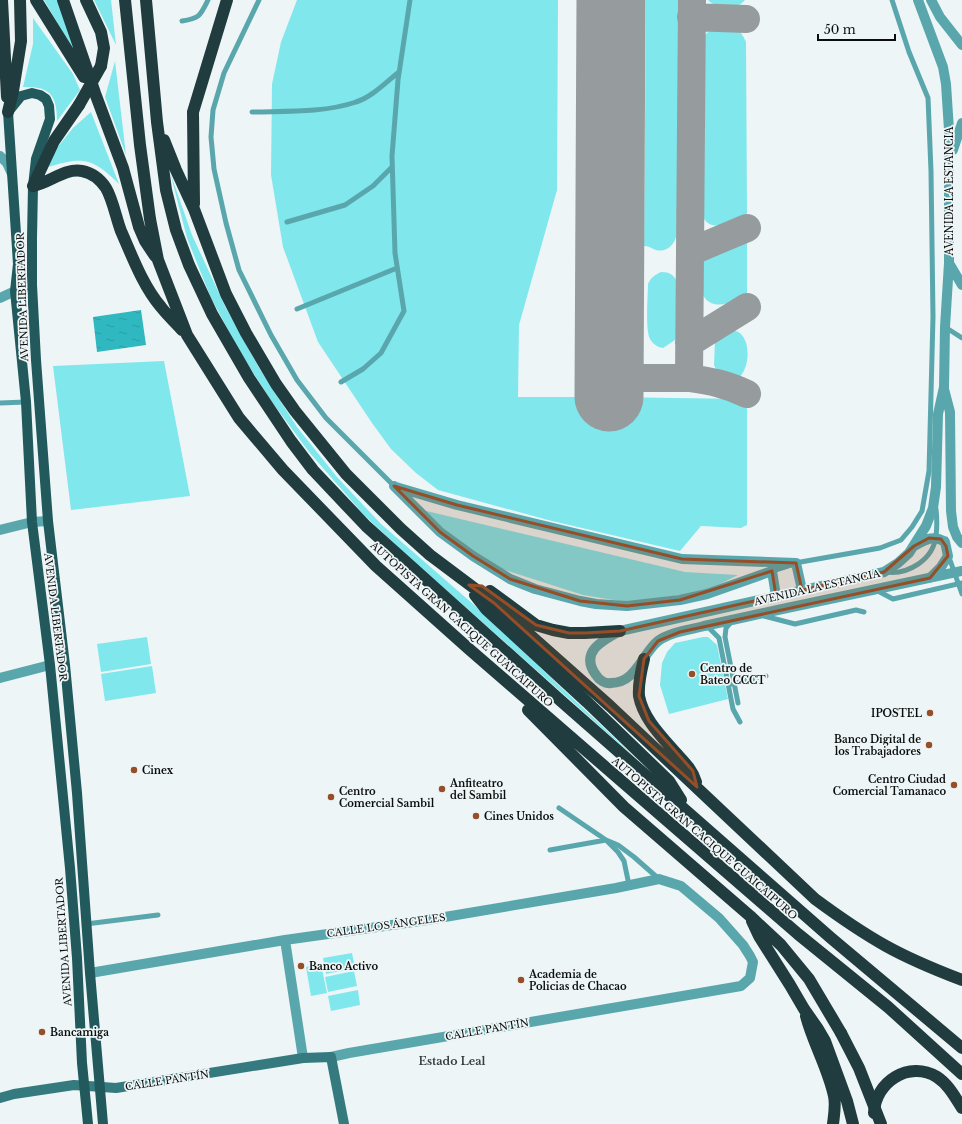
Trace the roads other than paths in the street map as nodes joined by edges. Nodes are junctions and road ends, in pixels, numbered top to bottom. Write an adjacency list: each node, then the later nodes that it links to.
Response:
1 (2, 0): 20 (highway)
2 (20, 0): 20 (highway)
3 (36, 0): 18 (highway)
4 (63, 0): 18 (highway)
5 (86, 0): 27 (highway, bridge)
6 (125, 0): 30 (highway, AUTOPISTA GRAN CACIQUE GUAICAIPURO)
7 (146, 0): 21 (highway, AUTOPISTA GRAN CACIQUE GUAICAIPURO)
8 (208, 0): 15 (lane)
9 (227, 0): 28 (highway)
10 (259, 0): 45 (lane)
11 (410, 0): 17 (lane)
12 (892, 0): 53 (lane)
13 (918, 0): 24 (street, AVENIDA LA ESTANCIA)
14 (930, 0): 16 (street)
15 (182, 21)
16 (962, 45)
17 (399, 72): 19 (lane); 25 (lane)
18 (95, 93): 30 (highway)
19 (252, 112)
20 (7, 117): 26 (main road, AVENIDA LIBERTADOR); 27 (main road, AVENIDA LIBERTADOR)
21 (157, 122): 28 (highway); 80 (highway, AUTOPISTA GRAN CACIQUE GUAICAIPURO)
22 (962, 123): 24 (street)
23 (0, 156): 26 (street)
24 (949, 163): 31 (street, AVENIDA LA ESTANCIA)
25 (392, 167): 29 (lane); 32 (lane)
26 (13, 176): 35 (main road, AVENIDA LIBERTADOR)
27 (33, 186): 33 (main road, AVENIDA LIBERTADOR); 39 (highway)
28 (194, 209): 58 (highway)
29 (287, 222)
30 (158, 260): 39 (highway, AUTOPISTA GRAN CACIQUE GUAICAIPURO)
31 (949, 263): 34 (street); 38 (street, AVENIDA LA ESTANCIA)
32 (397, 268): 37 (lane); 41 (lane)
33 (32, 285): 35 (street); 47 (main road, AVENIDA LIBERTADOR)
34 (962, 285)
35 (15, 291): 36 (street); 43 (main road, AVENIDA LIBERTADOR)
36 (0, 298)
37 (297, 309)
38 (945, 326): 40 (lane); 42 (street, AVENIDA LA ESTANCIA)
39 (186, 335): 69 (highway, AUTOPISTA GRAN CACIQUE GUAICAIPURO)
40 (962, 338)
41 (341, 382)
42 (944, 387): 46 (street, AVENIDA LA ESTANCIA); 51 (street, AVENIDA LA ESTANCIA)
43 (26, 402): 44 (lane); 48 (main road, AVENIDA LIBERTADOR)
44 (0, 403)
45 (394, 486): 53 (street); 54 (street)
46 (935, 494): 50 (lane); 52 (street, AVENIDA LA ESTANCIA)
47 (48, 521): 48 (street); 87 (main road, AVENIDA LIBERTADOR)
48 (32, 522): 49 (street); 71 (main road, AVENIDA LIBERTADOR)
49 (0, 530)
50 (941, 539): 52 (street); 56 (lane); 57 (street); 59 (lane, bridge)
51 (962, 543)
52 (914, 546): 56 (street, AVENIDA LA ESTANCIA)
53 (796, 563): 54 (lane); 61 (street)
54 (772, 571): 63 (street)
55 (962, 571): 57 (street, AVENIDA LA ESTANCIA)
56 (884, 572): 61 (street, AVENIDA LA ESTANCIA)
57 (930, 578): 60 (street, AVENIDA LA ESTANCIA)
58 (469, 586): 68 (highway); 78 (highway); 80 (highway)
59 (961, 586): 60 (lane); 62 (lane, bridge)
60 (876, 589): 65 (street, AVENIDA LA ESTANCIA)
61 (802, 590): 63 (street, AVENIDA LA ESTANCIA)
62 (962, 594)
63 (776, 596): 68 (street, AVENIDA LA ESTANCIA)
64 (864, 612): 65 (lane)
65 (757, 614): 66 (street, AVENIDA LA ESTANCIA)
66 (734, 619): 67 (street, AVENIDA LA ESTANCIA); 74 (lane)
67 (703, 627): 70 (street, AVENIDA LA ESTANCIA); 75 (lane)
68 (620, 631): 70 (street, AVENIDA LA ESTANCIA)
69 (469, 649): 86 (highway); 95 (highway, AUTOPISTA GRAN CACIQUE GUAICAIPURO)
70 (644, 659): 78 (highway)
71 (50, 665): 73 (street); 96 (main road, AVENIDA LIBERTADOR)
72 (766, 676): 74 (lane)
73 (0, 678)
74 (734, 683): 75 (lane); 76 (lane)
75 (728, 684): 77 (lane)
76 (738, 703)
77 (740, 722)
78 (697, 787): 90 (highway)
79 (559, 808): 81 (lane)
80 (687, 810): 92 (highway, AUTOPISTA GRAN CACIQUE GUAICAIPURO)
81 (606, 840): 82 (lane); 83 (lane); 84 (lane)
82 (550, 850)
83 (659, 878): 84 (street, CALLE LOS ÁNGELES); 93 (street, CALLE PANTÍN)
84 (629, 885): 88 (street, CALLE LOS ÁNGELES)
85 (158, 915): 87 (lane)
86 (750, 916): 91 (highway); 106 (highway, bridge)
87 (86, 924): 89 (main road, AVENIDA LIBERTADOR)
88 (285, 940): 89 (street, CALLE LOS ÁNGELES); 94 (street)
89 (90, 973): 97 (main road, AVENIDA LIBERTADOR)
90 (962, 980)
91 (804, 1009): 103 (highway); 104 (highway)
92 (962, 1048)
93 (331, 1057): 94 (main road, CALLE PANTÍN); 102 (main road)
94 (303, 1058): 97 (main road, CALLE PANTÍN)
95 (962, 1074)
96 (84, 1085): 97 (main road, CALLE PANTÍN); 98 (main road, CALLE PANTÍN); 100 (main road, AVENIDA LIBERTADOR)
97 (100, 1086): 101 (main road, AVENIDA LIBERTADOR)
98 (0, 1098)
99 (962, 1108): 105 (highway)
100 (88, 1124)
101 (103, 1124)
102 (344, 1124)
103 (833, 1124)
104 (853, 1124)
105 (876, 1124)
106 (881, 1124)

